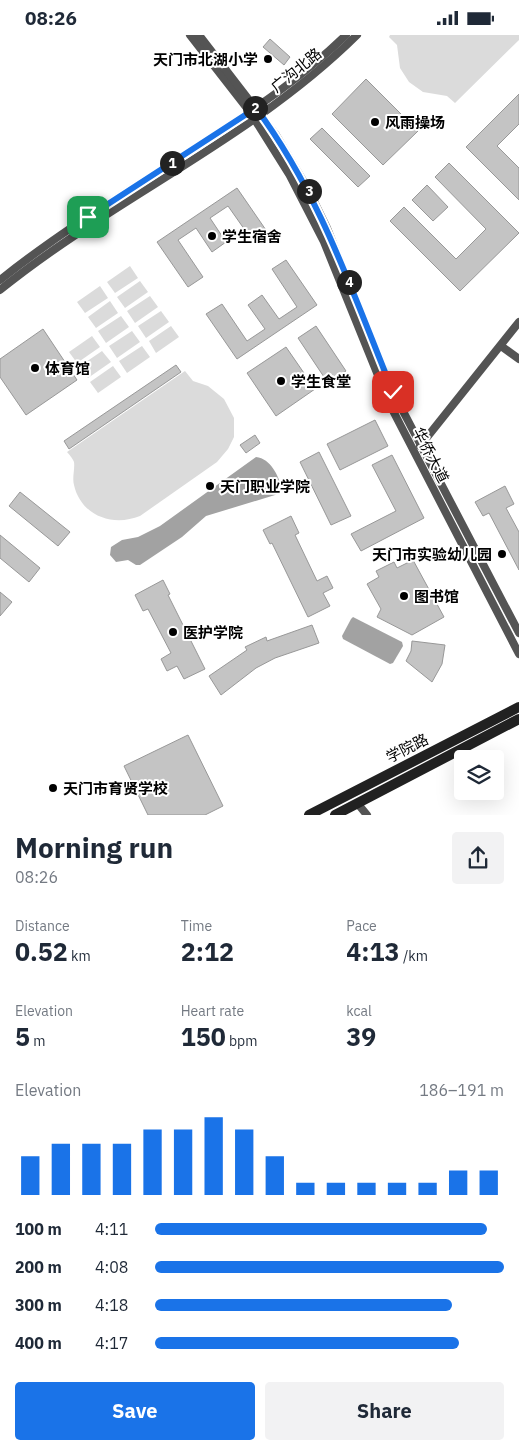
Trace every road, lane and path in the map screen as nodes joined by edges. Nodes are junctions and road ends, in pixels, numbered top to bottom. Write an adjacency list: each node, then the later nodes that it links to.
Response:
1 (190, 35): 5 (street, 华侨大道)
2 (199, 35): 5 (street, 华侨大道)
3 (346, 35): 5 (street, 广沟北路)
4 (356, 35): 6 (street, 广沟北路)
5 (253, 110): 6 (street, 华侨大道); 7 (street, 广沟北路)
6 (258, 117): 8 (street, 广沟北路); 12 (street, 华侨大道); 14 (street, 华侨大道)
7 (0, 280)
8 (0, 290)
9 (519, 322): 10 (street)
10 (501, 346): 11 (street); 12 (street)
11 (519, 359)
12 (420, 446): 13 (street, 华侨大道)
13 (519, 633)
14 (519, 654)
15 (519, 707): 18 (main road, 学院路)
16 (519, 719): 17 (main road, 学院路)
17 (358, 803): 19 (main road, 学院路); 20 (street)
18 (309, 815)
19 (335, 815)
20 (368, 815)

